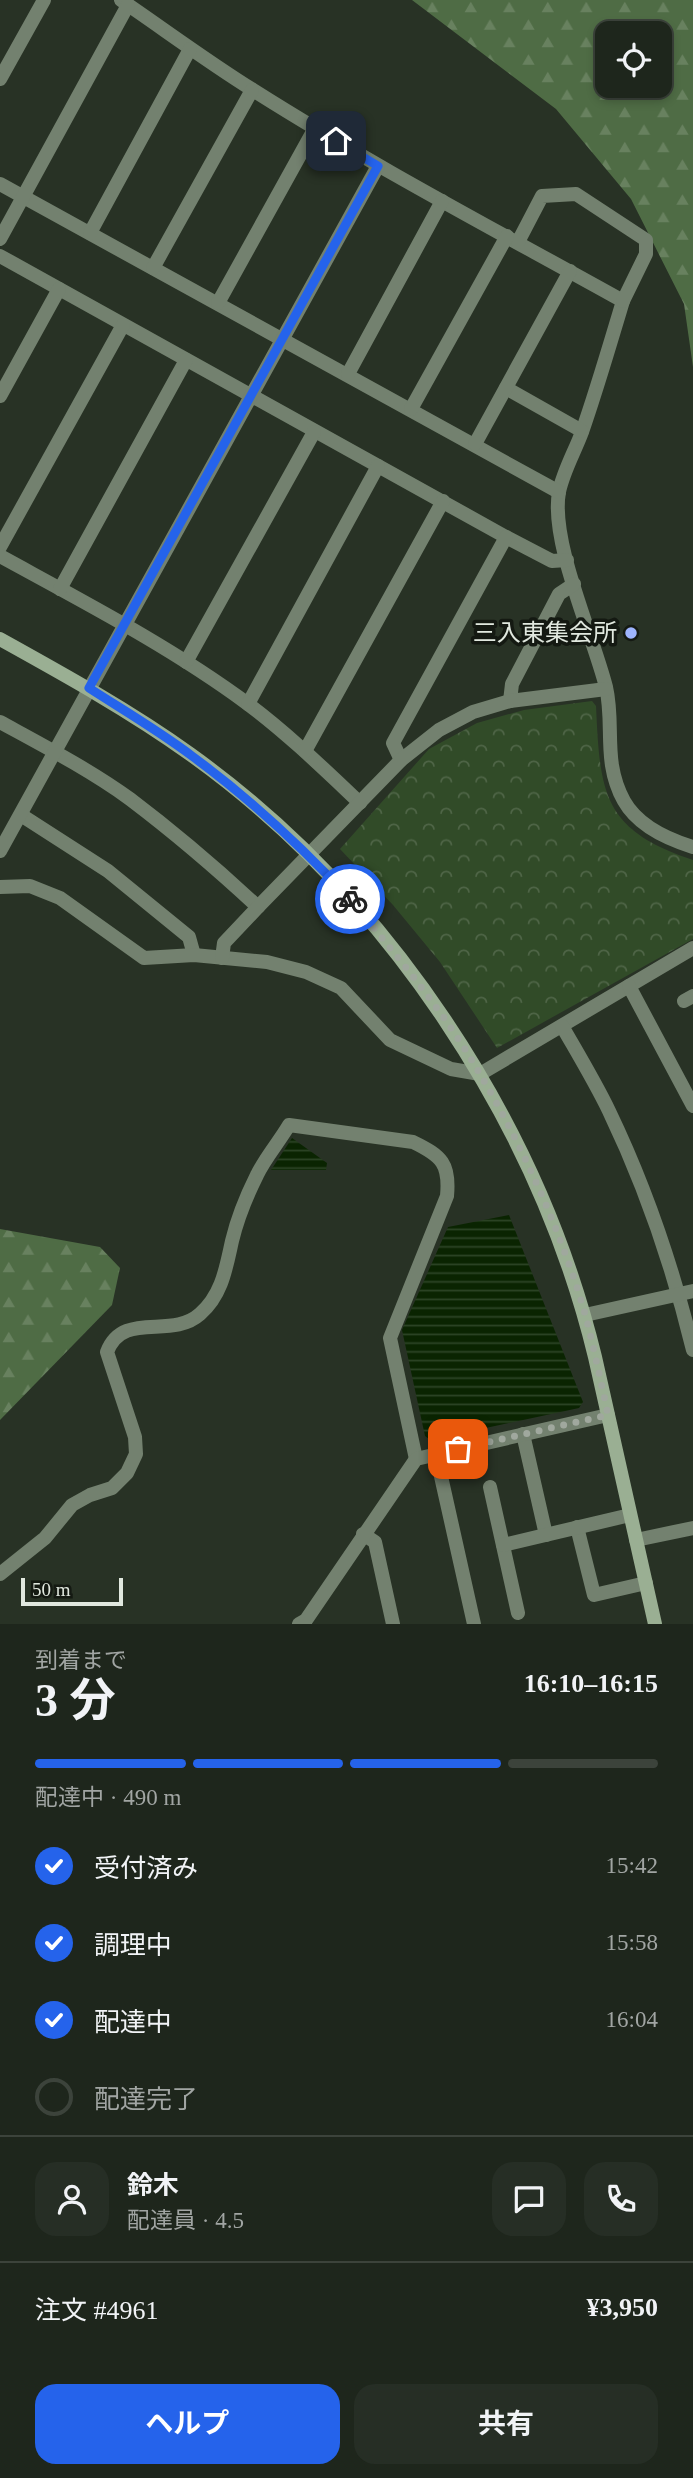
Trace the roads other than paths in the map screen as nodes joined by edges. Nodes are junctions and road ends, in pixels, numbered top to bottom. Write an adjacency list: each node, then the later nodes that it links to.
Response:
1 (44, 0): 4 (street)
2 (125, 2): 3 (street); 9 (street)
3 (190, 49): 5 (street); 11 (street)
4 (0, 79)
5 (253, 90): 6 (street); 15 (street)
6 (315, 128): 7 (street); 19 (street)
7 (378, 166): 10 (street); 21 (street)
8 (0, 184): 9 (street)
9 (24, 197): 11 (street); 12 (street)
10 (442, 201): 13 (street); 23 (street)
11 (90, 233): 15 (street)
12 (0, 239)
13 (512, 239): 16 (street); 18 (street); 27 (street)
14 (0, 256): 17 (street)
15 (153, 268): 19 (street)
16 (570, 271): 18 (street); 24 (street)
17 (59, 289): 20 (street); 25 (street)
18 (623, 301): 28 (street)
19 (218, 303): 21 (street)
20 (123, 325): 22 (street); 35 (street)
21 (283, 338): 23 (street); 26 (street)
22 (186, 360): 26 (street); 39 (street)
23 (348, 374): 27 (street)
24 (506, 388): 28 (street); 30 (street)
25 (0, 396)
26 (250, 396): 29 (street); 40 (street)
27 (411, 409): 30 (street)
28 (582, 431): 32 (street)
29 (314, 432): 31 (street); 42 (street)
30 (475, 444): 32 (street)
31 (378, 466): 33 (street); 46 (street)
32 (559, 492): 37 (street)
33 (443, 501): 34 (street); 48 (street)
34 (506, 537): 37 (street); 50 (street)
35 (0, 547)
36 (0, 556): 39 (street)
37 (566, 559): 38 (street)
38 (574, 584): 44 (street); 45 (street)
39 (60, 589): 40 (street)
40 (124, 625): 42 (street); 43 (street)
41 (0, 639): 43 (street)
42 (186, 662): 46 (street)
43 (89, 688): 49 (street); 55 (street)
44 (606, 689): 45 (street); 53 (street)
45 (510, 701): 50 (street)
46 (248, 704): 48 (street)
47 (0, 722): 49 (street)
48 (305, 751): 51 (street)
49 (56, 752): 52 (street); 57 (street)
50 (401, 760): 51 (street)
51 (360, 803): 55 (street)
52 (21, 815): 54 (street); 59 (street)
53 (693, 846)
54 (0, 851)
55 (310, 856): 57 (street); 63 (street)
56 (0, 887): 59 (street)
57 (258, 907): 60 (street)
58 (693, 948): 61 (street)
59 (194, 955): 60 (street)
60 (222, 958): 63 (street)
61 (629, 986): 62 (street); 64 (street)
62 (562, 1026): 63 (street); 65 (street)
63 (480, 1074): 66 (street)
64 (693, 1106)
65 (686, 1292): 66 (street); 67 (street)
66 (585, 1315): 68 (street)
67 (693, 1350)
68 (608, 1415): 69 (street); 73 (street)
69 (523, 1434): 70 (street); 77 (street)
70 (436, 1454): 71 (street); 85 (street)
71 (416, 1459): 76 (street); 80 (street)
72 (490, 1487): 79 (street)
73 (630, 1515): 74 (street); 78 (street)
74 (577, 1527): 77 (street); 81 (street)
75 (693, 1528): 78 (street)
76 (363, 1534): 83 (street); 84 (street)
77 (546, 1535): 79 (street)
78 (636, 1540): 81 (street)
79 (503, 1545): 82 (street)
80 (0, 1574)
81 (646, 1583): 86 (street)
82 (518, 1613)
83 (304, 1623)
84 (393, 1624)
85 (474, 1624)
86 (655, 1624)

